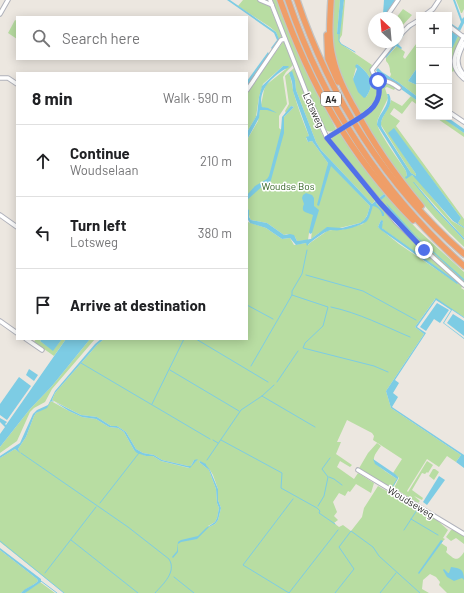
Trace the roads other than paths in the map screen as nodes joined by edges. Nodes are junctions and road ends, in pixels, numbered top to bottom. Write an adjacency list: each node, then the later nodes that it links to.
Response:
1 (8, 0): 13 (street)
2 (260, 0): 10 (street)
3 (270, 0): 10 (street, Lotsweg)
4 (281, 0): 34 (highway, A4)
5 (288, 0): 34 (highway, A4)
6 (297, 0): 33 (highway, A4)
7 (331, 0): 30 (highway, A4)
8 (398, 0): 11 (street)
9 (439, 0): 12 (street)
10 (272, 5): 19 (street, Lotsweg)
11 (389, 12)
12 (433, 12)
13 (0, 14)
14 (327, 17): 30 (highway, A4)
15 (416, 22): 17 (street)
16 (452, 28): 18 (street)
17 (404, 30)
18 (463, 36): 24 (street)
19 (285, 39): 28 (street); 32 (street, Lotsweg)
20 (464, 43): 22 (street)
21 (389, 48): 25 (street)
22 (464, 75)
23 (0, 78): 26 (street)
24 (464, 79)
25 (378, 81): 27 (street); 30 (street)
26 (16, 83)
27 (400, 88)
28 (248, 89)
29 (452, 114): 31 (street)
30 (362, 116): 32 (street, bridge); 33 (highway, A4)
31 (464, 122)
32 (327, 138): 39 (street, Lotsweg)
33 (400, 183): 37 (highway, A4)
34 (389, 191): 38 (highway, A4)
35 (0, 215): 36 (street)
36 (16, 226)
37 (464, 254)
38 (464, 266)
39 (464, 285)
40 (0, 321): 41 (street)
41 (16, 332)
42 (27, 340): 43 (street)
43 (42, 350)
44 (358, 470): 45 (street, Woudseweg)
45 (464, 534)

